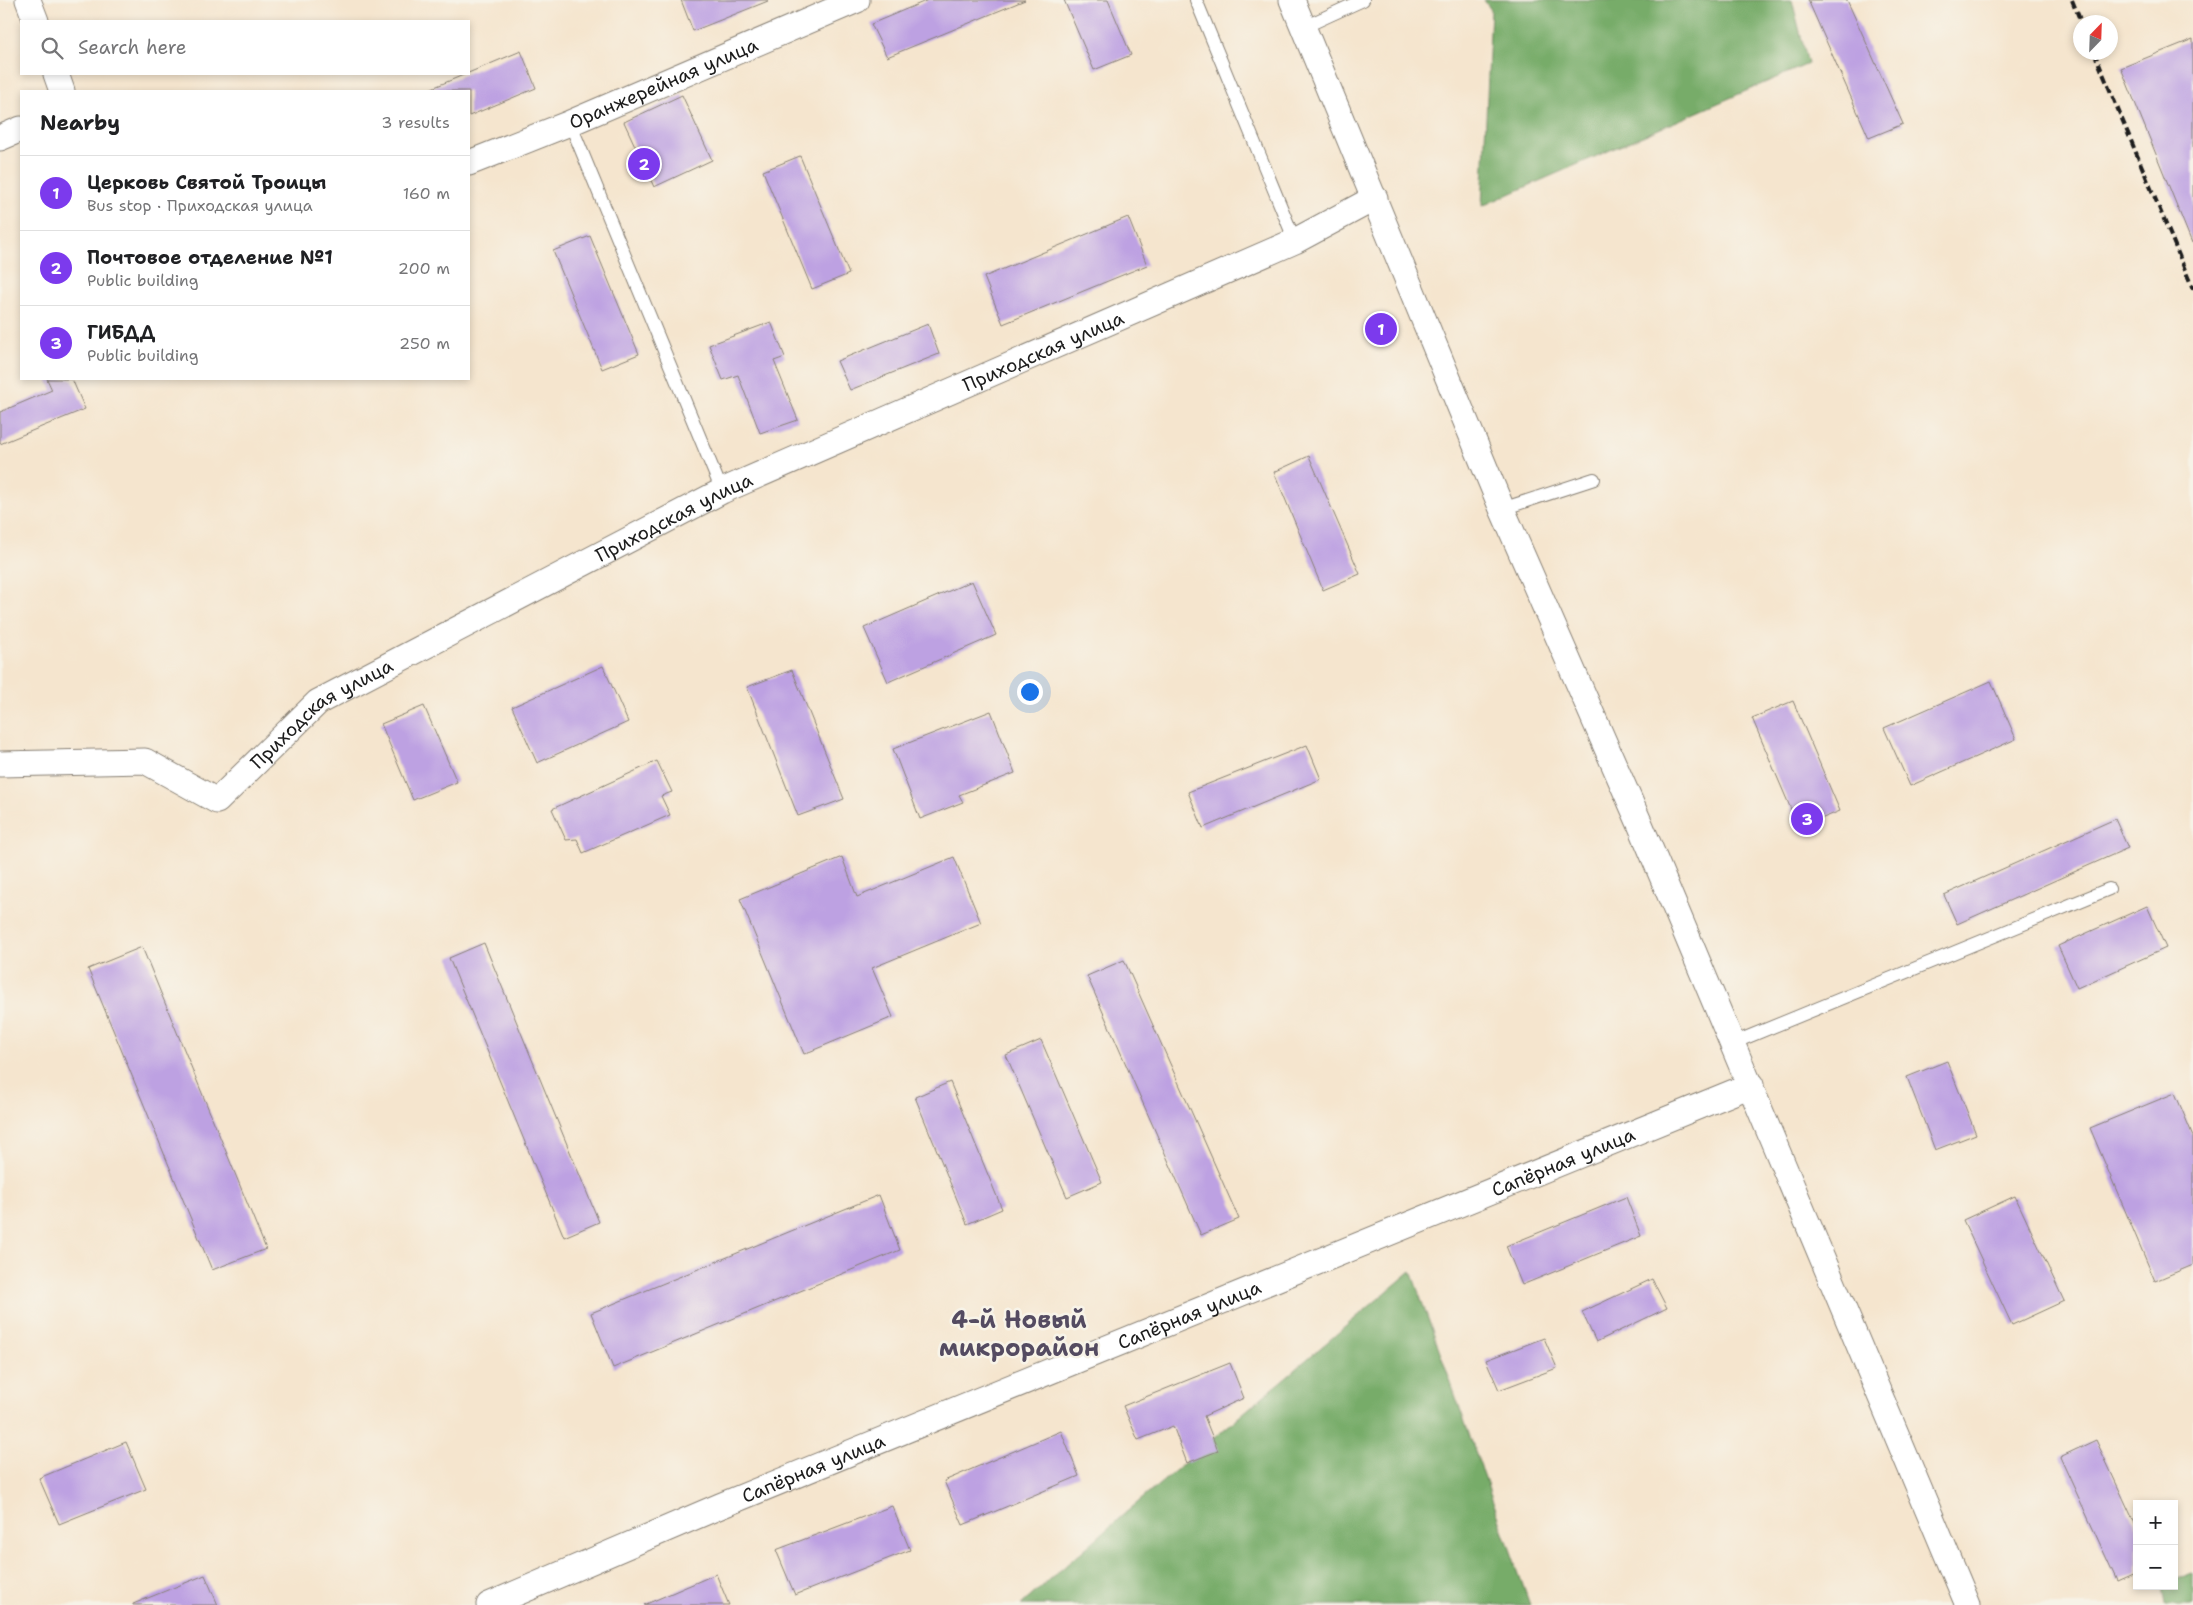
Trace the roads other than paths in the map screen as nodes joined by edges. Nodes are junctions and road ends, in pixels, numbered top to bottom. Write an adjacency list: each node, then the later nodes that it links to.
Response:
1 (28, 0): 6 (street)
2 (857, 0): 10 (street, Оранжерейная улица)
3 (1196, 0): 15 (lane)
4 (1292, 0): 7 (street)
5 (1363, 0): 7 (lane)
6 (36, 20)
7 (1304, 27): 14 (street)
8 (56, 75): 9 (street)
9 (62, 90)
10 (570, 123): 13 (street, Оранжерейная улица); 17 (lane)
11 (20, 129): 12 (street)
12 (0, 138)
13 (470, 163)
14 (1375, 198): 15 (street, Приходская улица); 18 (street)
15 (1294, 241): 17 (street, Приходская улица)
16 (1594, 479): 18 (lane)
17 (722, 491): 19 (street, Приходская улица)
18 (1502, 509): 21 (street)
19 (0, 764)
20 (2109, 889): 21 (lane)
21 (1733, 1043): 22 (street)
22 (1750, 1085): 23 (street, Сапёрная улица); 24 (street)
23 (489, 1605)
24 (1968, 1605)

